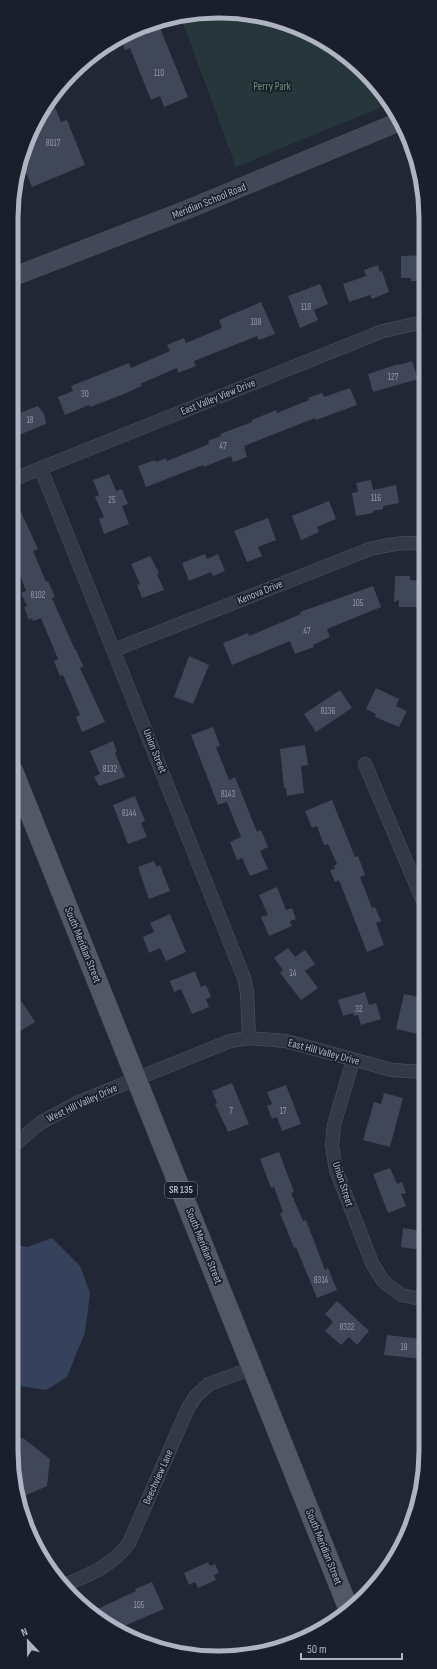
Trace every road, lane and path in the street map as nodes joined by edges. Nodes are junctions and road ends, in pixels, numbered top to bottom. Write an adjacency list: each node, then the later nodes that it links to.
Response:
1 (395, 124): 2 (main road, Meridian School Road)
2 (18, 275)
3 (419, 323): 4 (street, East Valley View Drive)
4 (41, 468): 5 (street, East Valley View Drive); 7 (street, Union Street)
5 (18, 478)
6 (419, 543): 7 (street, Kenova Drive)
7 (114, 650): 11 (street, Union Street)
8 (365, 764): 10 (street)
9 (18, 783): 14 (main road, South Meridian Street / SR 135)
10 (419, 892)
11 (249, 1038): 12 (street, East Hill Valley Drive); 14 (street, East Hill Valley Drive)
12 (353, 1060): 13 (street, East Hill Valley Drive); 16 (street, Union Street)
13 (419, 1072)
14 (136, 1078): 15 (street, West Hill Valley Drive); 17 (main road, South Meridian Street / SR 135)
15 (18, 1142)
16 (419, 1298)
17 (253, 1368): 18 (street, Beechview Lane); 19 (main road, South Meridian Street / SR 135)
18 (68, 1583)
19 (348, 1604)

